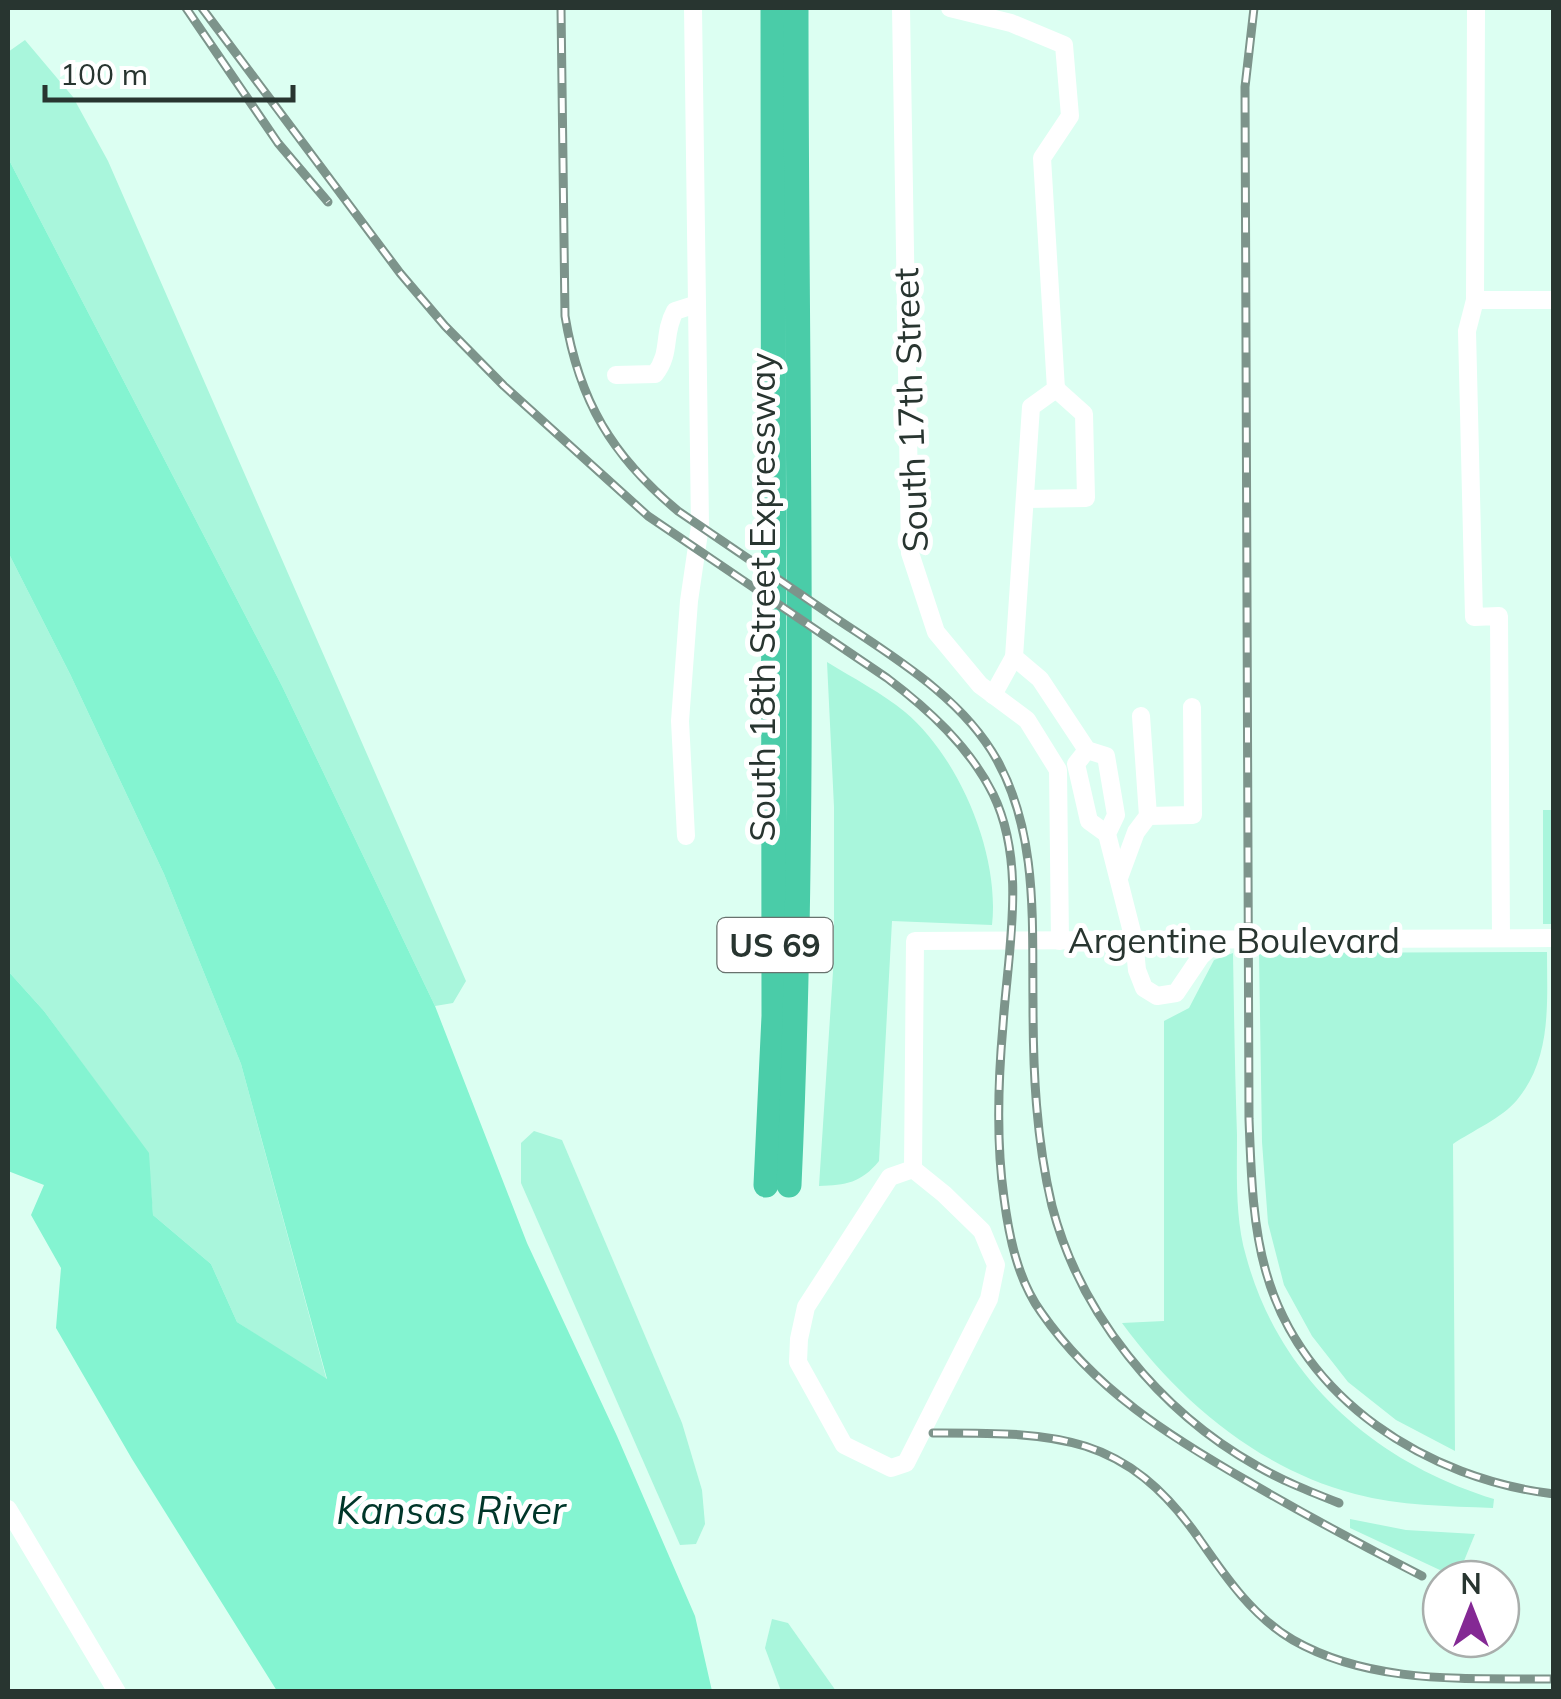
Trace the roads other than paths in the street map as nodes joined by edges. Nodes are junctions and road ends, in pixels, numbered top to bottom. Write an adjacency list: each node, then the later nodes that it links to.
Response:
1 (693, 8): 8 (street)
2 (902, 8): 13 (street, South 17th Street)
3 (950, 8): 10 (street)
4 (1476, 8): 6 (street)
5 (784, 15): 27 (highway, South 18th Street Expressway / US 69)
6 (1474, 300): 7 (street); 21 (street)
7 (1554, 300)
8 (698, 304): 9 (street); 19 (street)
9 (616, 375)
10 (1056, 389): 11 (street); 11 (street)
11 (1027, 499): 12 (street)
12 (1014, 658): 13 (street); 16 (street)
13 (993, 695): 25 (street, South 17th Street)
14 (1192, 707): 17 (street)
15 (1141, 716): 17 (street)
16 (1088, 750): 18 (street); 18 (street)
17 (1148, 816): 20 (street)
18 (1107, 834): 20 (street)
19 (686, 836)
20 (1118, 878): 23 (street)
21 (1501, 938): 22 (street, Argentine Boulevard); 24 (street, Argentine Boulevard)
22 (1554, 938)
23 (1134, 940): 24 (street, Argentine Boulevard); 24 (street); 25 (street, Argentine Boulevard)
24 (1218, 940)
25 (1060, 941): 26 (street, Argentine Boulevard)
26 (912, 1169): 26 (street)
27 (778, 1185)
28 (8, 1509): 29 (street)
29 (117, 1692)

